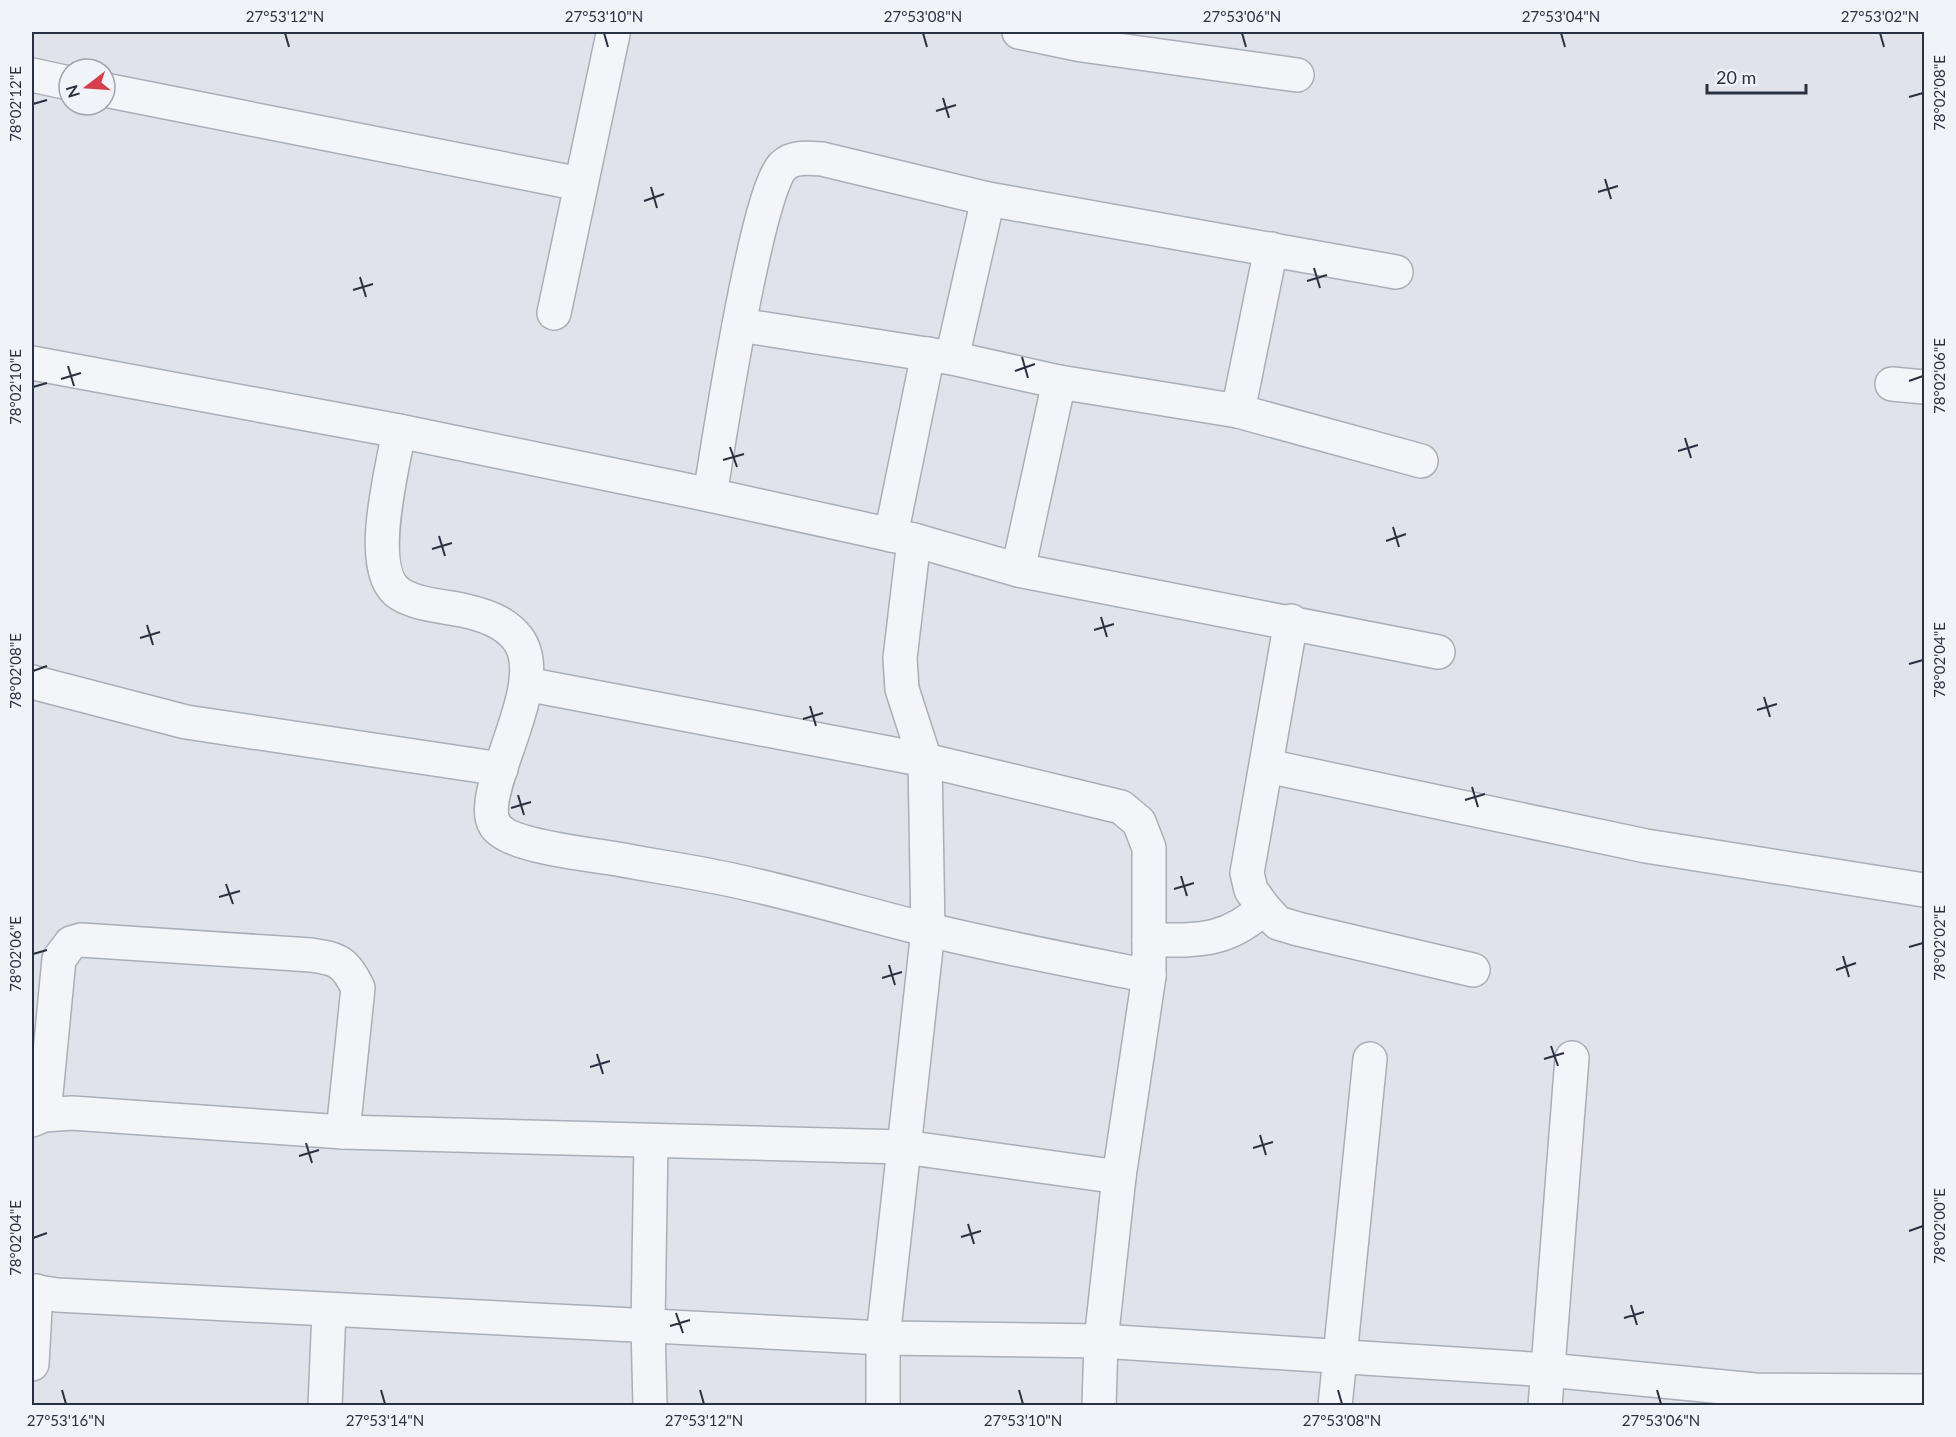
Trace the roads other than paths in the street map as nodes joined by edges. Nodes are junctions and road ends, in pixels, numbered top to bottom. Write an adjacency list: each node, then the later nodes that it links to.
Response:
1 (1019, 32): 4 (street)
2 (613, 34): 7 (street)
3 (32, 75): 5 (street)
4 (1297, 75)
5 (57, 80)
6 (117, 92): 7 (street)
7 (580, 184): 11 (street)
8 (988, 199): 9 (street); 12 (street); 13 (street)
9 (1271, 249): 10 (street); 18 (street)
10 (1396, 272)
11 (554, 313)
12 (739, 325): 13 (street); 21 (street)
13 (940, 356): 15 (street); 22 (street)
14 (32, 363): 19 (street)
15 (1059, 382): 18 (street); 23 (street)
16 (1892, 384): 17 (street)
17 (1924, 387)
18 (1238, 411): 20 (street)
19 (399, 431): 21 (street); 27 (street)
20 (1421, 461)
21 (710, 495): 22 (street)
22 (902, 537): 23 (street); 28 (street)
23 (1018, 570): 24 (street)
24 (1291, 621): 25 (street); 29 (street)
25 (1438, 651)
26 (32, 682): 30 (street)
27 (526, 684): 28 (street); 30 (street)
28 (925, 760): 33 (street); 34 (street)
29 (1267, 766): 31 (street); 32 (street)
30 (501, 769): 33 (street)
31 (1924, 890)
32 (1264, 908): 34 (street); 35 (street)
33 (928, 930): 36 (street); 42 (street)
34 (1149, 940): 36 (street)
35 (1473, 970)
36 (1149, 976): 43 (street)
37 (1572, 1058): 51 (street)
38 (1370, 1059): 49 (street)
39 (38, 1117): 40 (street); 40 (street)
40 (343, 1132): 41 (street)
41 (651, 1141): 42 (street); 46 (street)
42 (904, 1147): 43 (street); 47 (street)
43 (1119, 1177): 48 (street)
44 (34, 1291): 45 (street); 50 (street)
45 (328, 1310): 46 (street); 53 (street)
46 (648, 1326): 47 (street); 54 (street)
47 (882, 1338): 48 (street); 55 (street)
48 (1101, 1341): 49 (street); 56 (street)
49 (1341, 1357): 51 (street); 57 (street)
50 (32, 1364)
51 (1548, 1370): 52 (street); 58 (street)
52 (1924, 1391)
53 (326, 1406)
54 (650, 1406)
55 (883, 1406)
56 (1100, 1406)
57 (1335, 1406)
58 (1545, 1406)

